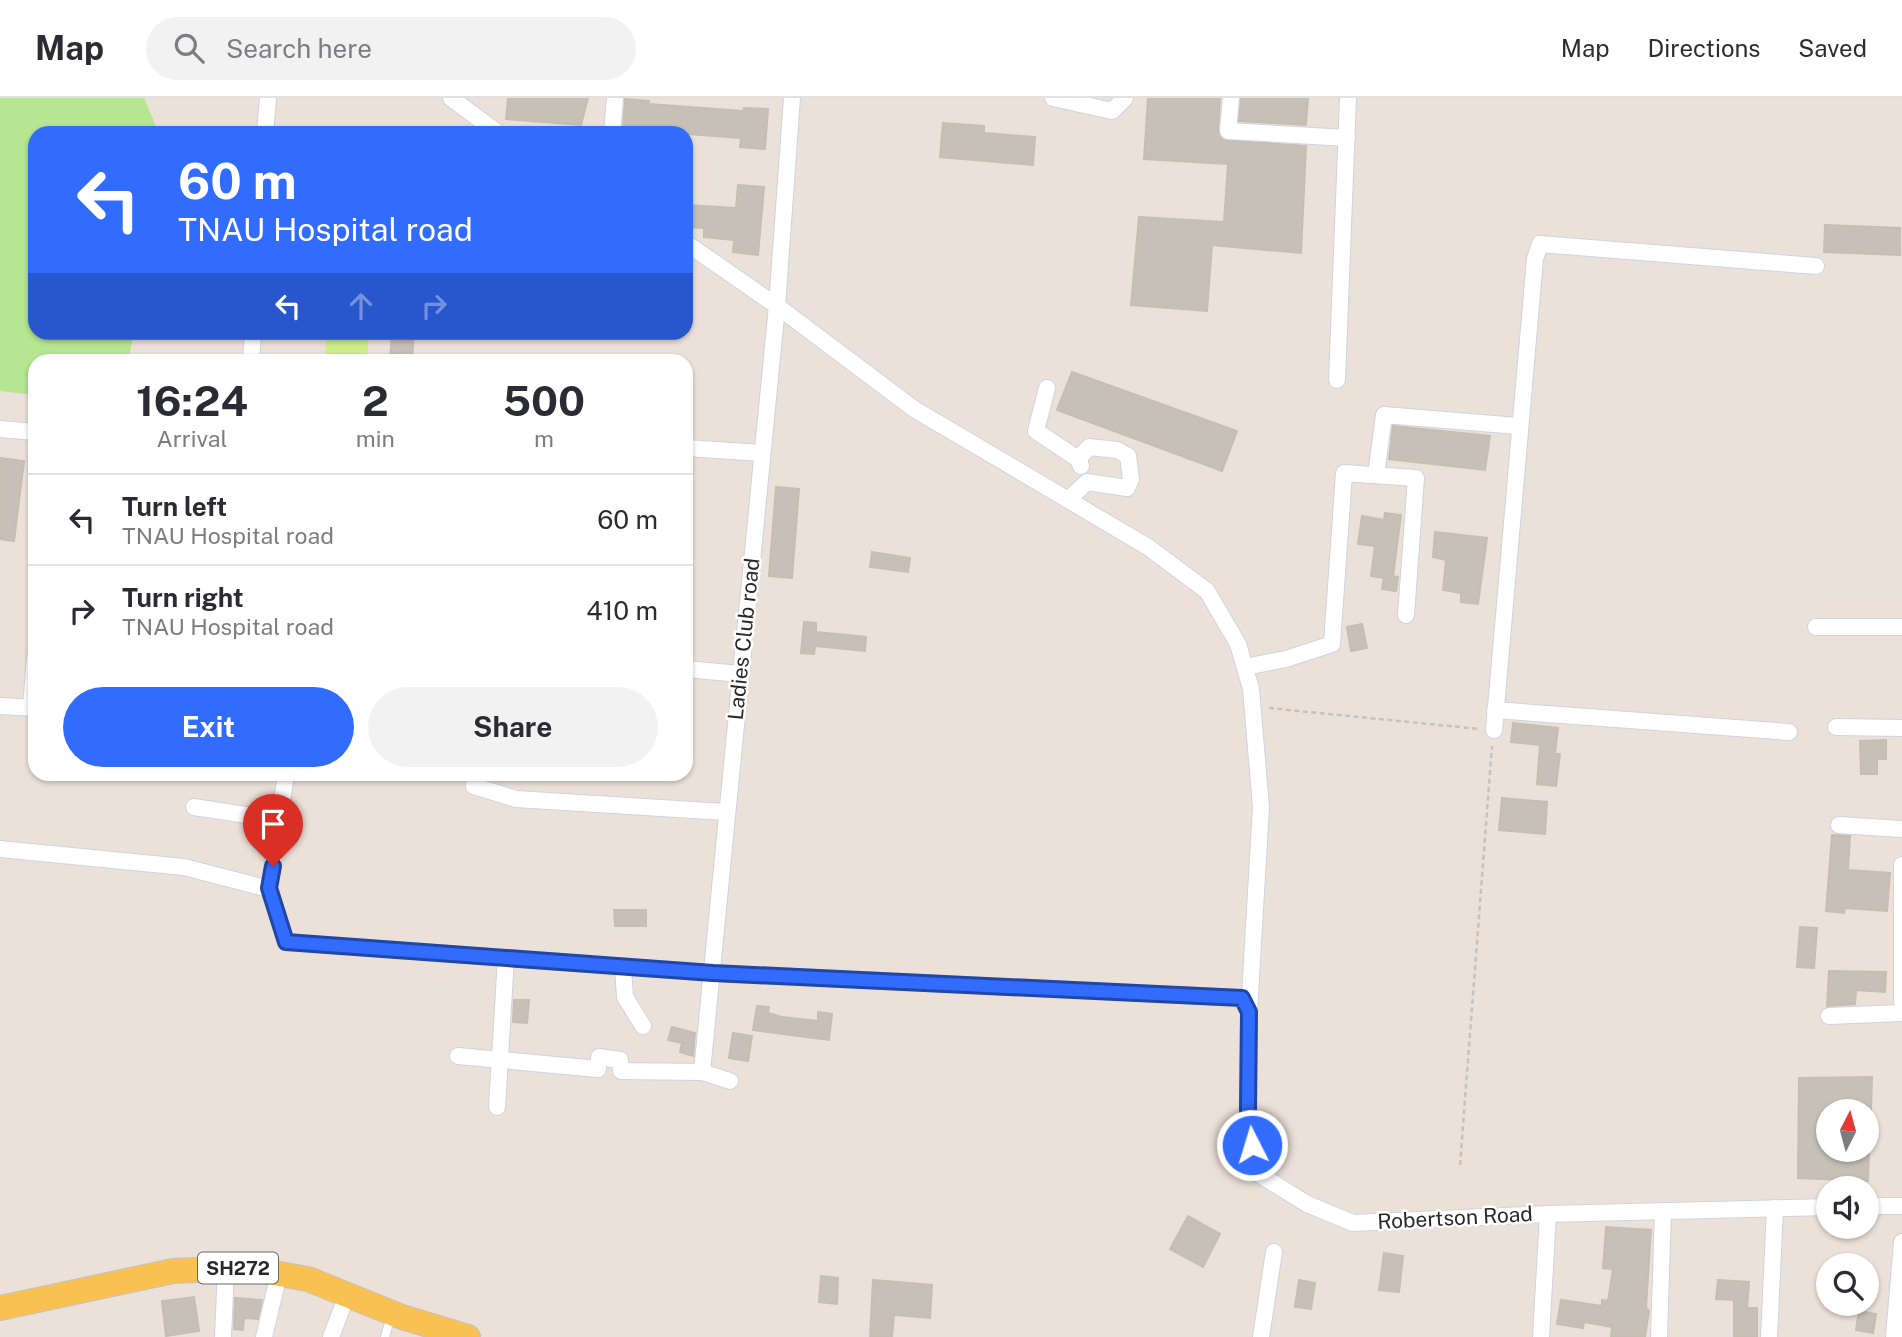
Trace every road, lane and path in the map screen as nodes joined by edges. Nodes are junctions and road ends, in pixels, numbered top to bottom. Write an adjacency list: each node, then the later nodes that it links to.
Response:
1 (268, 98): 9 (street)
2 (451, 98): 10 (street)
3 (615, 98): 11 (street)
4 (792, 98): 15 (street, Ladies Club road)
5 (1053, 98): 6 (street)
6 (1125, 98)
7 (1231, 98): 12 (street)
8 (1348, 98): 12 (street)
9 (266, 126)
10 (489, 126)
11 (613, 126)
12 (1347, 138): 16 (street)
13 (693, 248): 15 (street)
14 (1816, 266): 18 (street)
15 (777, 306): 22 (street, Ladies Club road); 26 (street)
16 (1337, 380)
17 (1047, 388): 23 (street)
18 (1518, 426): 24 (street); 36 (street)
19 (0, 429): 20 (street)
20 (28, 431)
21 (693, 448): 22 (street)
22 (762, 453): 32 (street, Ladies Club road)
23 (1078, 459): 25 (street); 25 (street)
24 (1376, 475): 27 (street); 30 (street)
25 (1087, 482): 26 (street)
26 (1068, 500): 30 (street)
27 (1406, 615)
28 (1902, 626): 29 (street)
29 (1816, 627)
30 (1245, 667): 34 (street)
31 (693, 670): 32 (street)
32 (740, 674): 44 (street, Ladies Club road)
33 (0, 706): 35 (street)
34 (1252, 706): 39 (path); 57 (street)
35 (28, 708)
36 (1495, 710): 39 (street); 40 (street)
37 (1836, 727): 38 (street)
38 (1902, 728)
39 (1494, 730): 66 (path)
40 (1789, 732)
41 (285, 781): 45 (street)
42 (474, 781): 44 (street)
43 (194, 807): 45 (street)
44 (726, 812): 54 (street, Ladies Club road)
45 (279, 820): 51 (street)
46 (1839, 825): 47 (street)
47 (1902, 829)
48 (0, 849): 51 (street)
49 (1902, 865): 50 (street)
50 (1901, 886): 55 (street)
51 (269, 888): 52 (street)
52 (506, 958): 53 (street); 62 (street)
53 (624, 967): 54 (street); 60 (street)
54 (713, 973): 57 (street); 63 (street, Ladies Club road)
55 (1902, 976): 56 (street)
56 (1902, 1002)
57 (1249, 1012): 72 (street, Robertson Road)
58 (1902, 1013): 59 (street)
59 (1829, 1016)
60 (643, 1026)
61 (458, 1056): 62 (street)
62 (500, 1059): 63 (street); 65 (street)
63 (702, 1072): 64 (street)
64 (730, 1081)
65 (497, 1107)
66 (1460, 1165)
67 (1879, 1206): 68 (street)
68 (1902, 1206)
69 (1816, 1207): 70 (street, Robertson Road)
70 (1774, 1208): 71 (street, Robertson Road); 88 (street)
71 (1663, 1211): 72 (street, Robertson Road); 87 (street)
72 (1548, 1214): 86 (street)
73 (1902, 1242): 89 (street)
74 (1274, 1252): 85 (street)
75 (226, 1268): 76 (main road, SH272); 78 (main road, SH272); 80 (street)
76 (279, 1274): 77 (main road, SH272); 81 (street)
77 (347, 1295): 79 (main road, SH272); 82 (street)
78 (0, 1308)
79 (392, 1313): 83 (lane); 84 (main road, SH272)
80 (223, 1337)
81 (264, 1337)
82 (331, 1337)
83 (385, 1337)
84 (468, 1337)
85 (1261, 1337)
86 (1541, 1337)
87 (1659, 1337)
88 (1769, 1337)
89 (1894, 1337)

